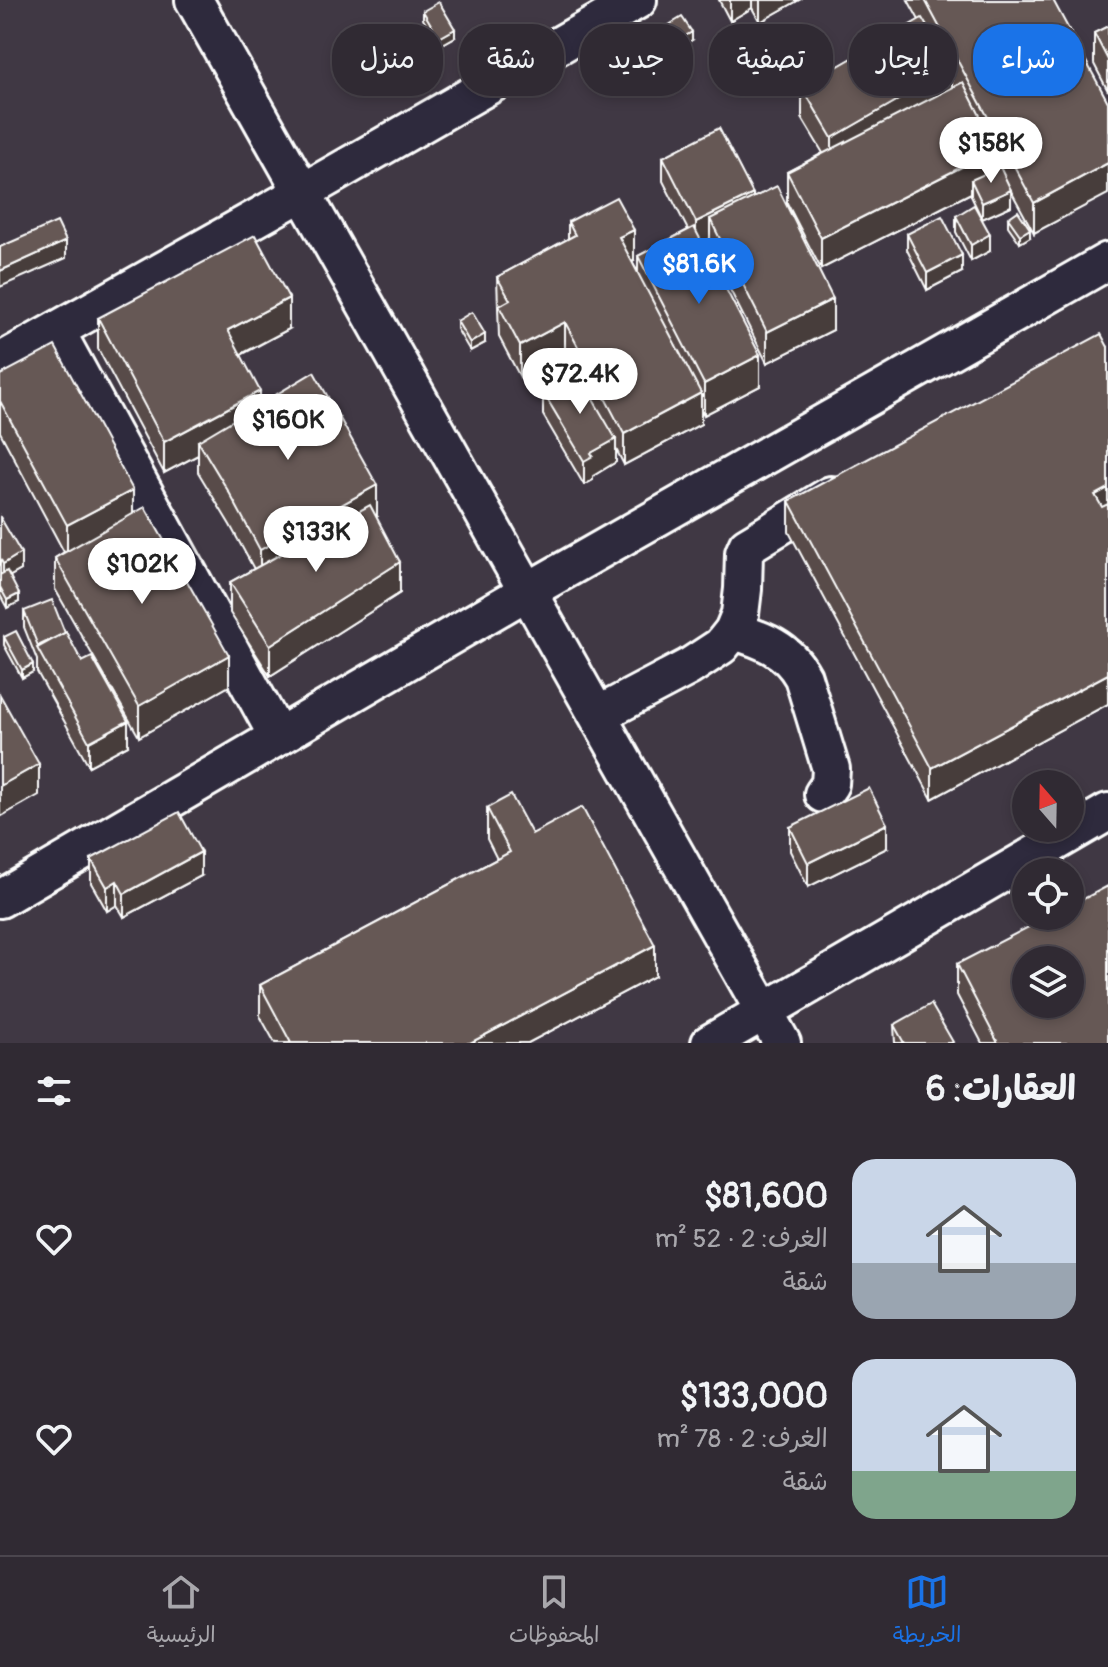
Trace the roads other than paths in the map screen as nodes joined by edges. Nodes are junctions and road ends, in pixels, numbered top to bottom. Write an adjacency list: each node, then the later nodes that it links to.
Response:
1 (194, 0): 3 (street)
2 (638, 0): 3 (street)
3 (303, 192): 5 (street); 8 (street)
4 (1108, 261): 8 (street)
5 (56, 331): 6 (street); 11 (street)
6 (0, 362)
7 (861, 477): 9 (street)
8 (528, 591): 10 (street); 11 (street)
9 (733, 631): 10 (street); 12 (street)
10 (598, 715): 15 (street)
11 (278, 737): 14 (street)
12 (823, 794)
13 (1108, 812): 15 (street)
14 (0, 899)
15 (766, 1012): 16 (street); 17 (street)
16 (710, 1043)
17 (782, 1043)

